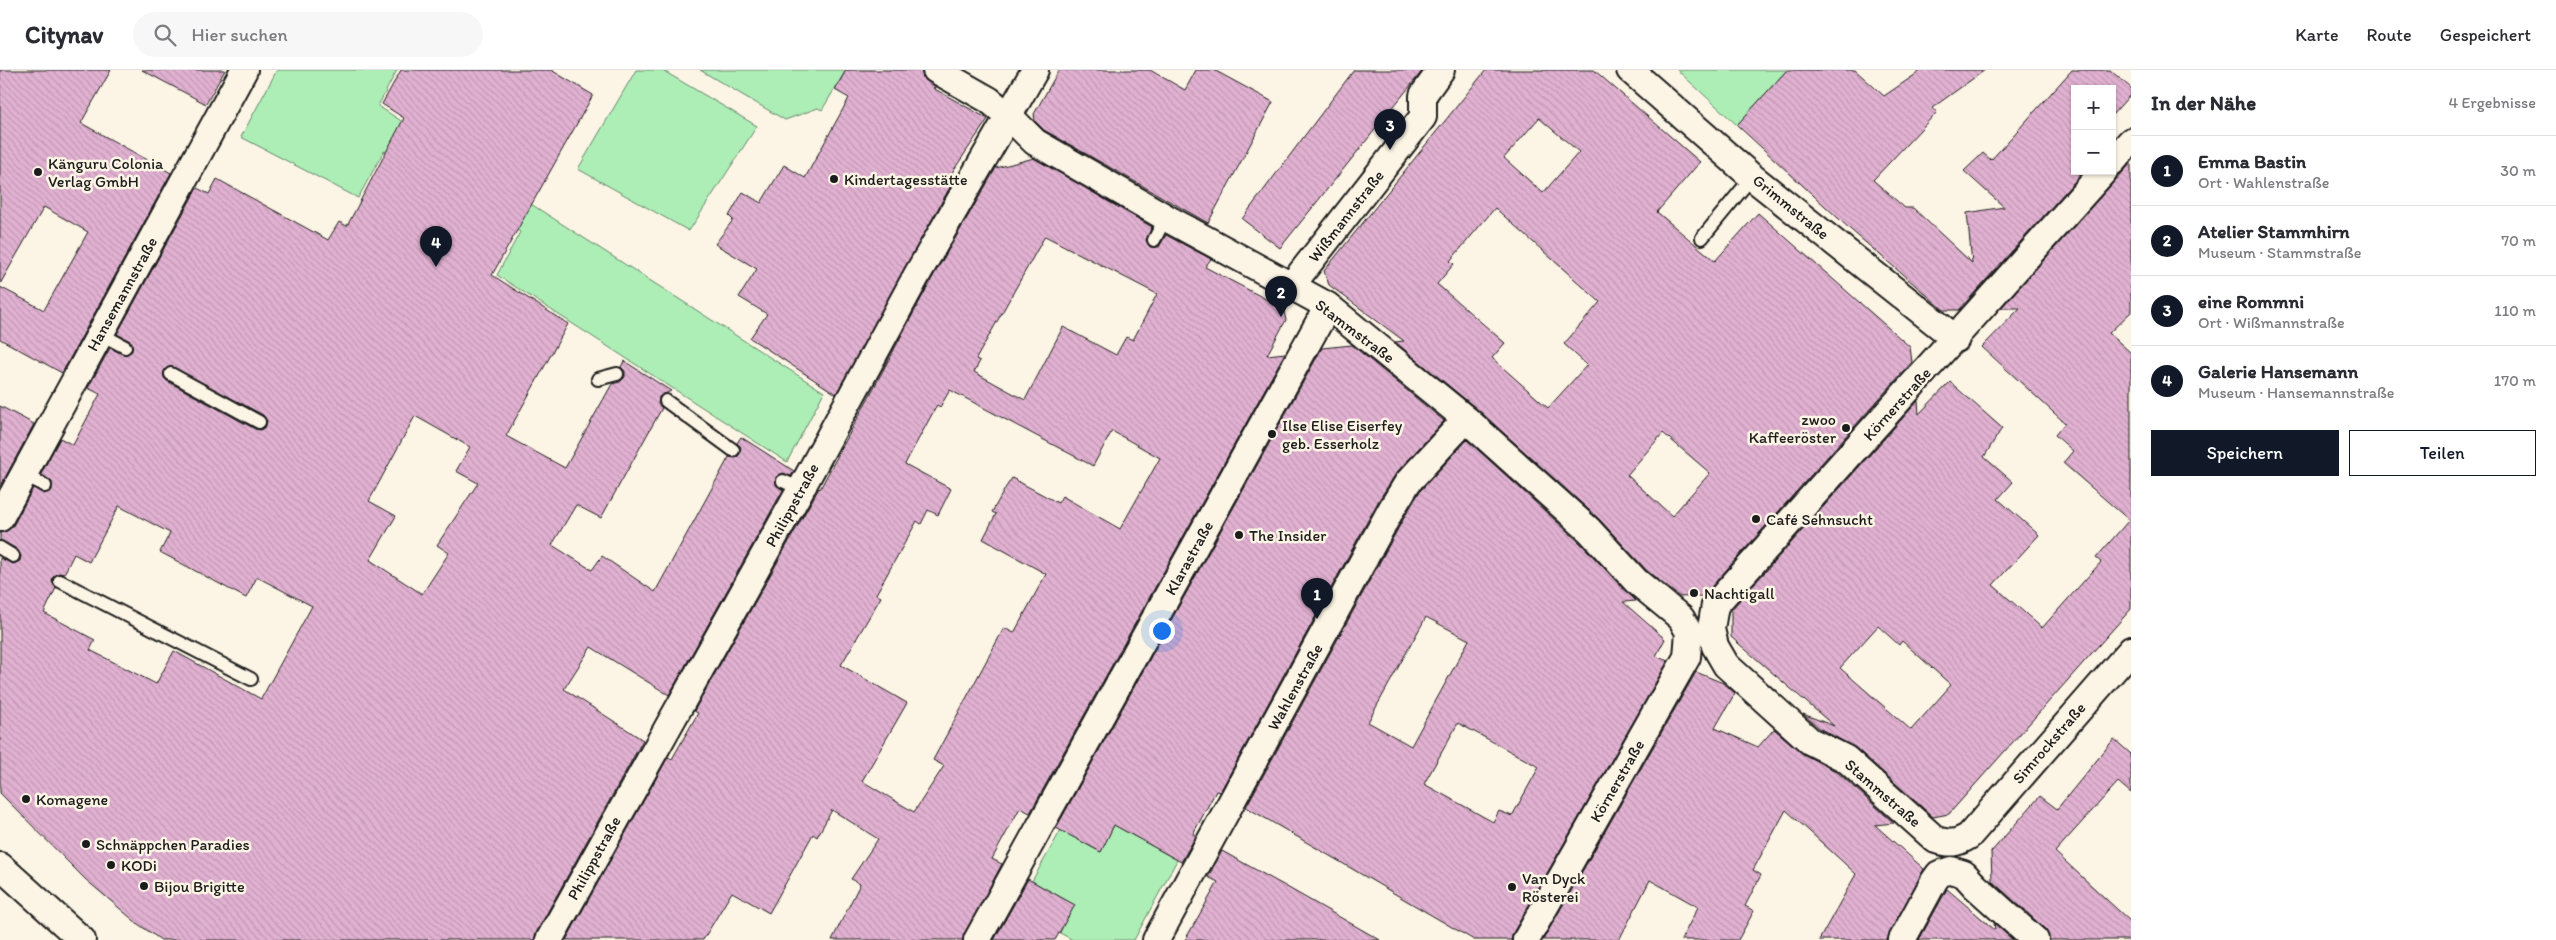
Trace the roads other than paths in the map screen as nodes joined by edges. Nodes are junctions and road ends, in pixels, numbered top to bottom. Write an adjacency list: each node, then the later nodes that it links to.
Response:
1 (244, 70): 16 (street, Hansemannstraße)
2 (936, 70): 6 (street, Stammstraße)
3 (1035, 70): 6 (street, Philippstraße)
4 (1442, 70): 14 (street, Wißmannstraße)
5 (1630, 70): 10 (street, Grimmstraße)
6 (1010, 117): 11 (street, Stammstraße); 39 (street, Philippstraße)
7 (2131, 141): 8 (street)
8 (2116, 158)
9 (2100, 175): 17 (street, Körnerstraße)
10 (1752, 177): 12 (lane); 17 (street, Grimmstraße)
11 (1166, 217): 13 (lane); 14 (street, Stammstraße)
12 (1702, 238)
13 (1154, 240)
14 (1291, 286): 15 (street, Stammstraße)
15 (1328, 306): 23 (street, Stammstraße); 40 (street, Klarastraße)
16 (101, 334): 18 (lane); 26 (street, Hansemannstraße)
17 (1956, 339): 31 (street, Körnerstraße)
18 (125, 348)
19 (171, 374): 24 (lane)
20 (617, 374): 21 (lane)
21 (598, 379)
22 (666, 401): 25 (lane)
23 (1466, 419): 30 (street, Stammstraße); 41 (street, Wahlenstraße)
24 (259, 422)
25 (733, 450)
26 (0, 518)
27 (0, 548): 28 (lane)
28 (13, 556)
29 (60, 581): 33 (lane)
30 (1681, 618): 42 (street, Körnerstraße)
31 (1715, 646): 34 (street, Stammstraße)
32 (2131, 650): 35 (street, Simrockstraße)
33 (251, 679)
34 (1927, 832): 35 (street, Stammstraße); 37 (lane)
35 (1969, 836): 37 (lane)
36 (0, 866): 38 (street)
37 (1951, 868): 43 (street); 44 (street)
38 (82, 940)
39 (549, 940)
40 (977, 940)
41 (1156, 940)
42 (1526, 940)
43 (1902, 940)
44 (2035, 940)

